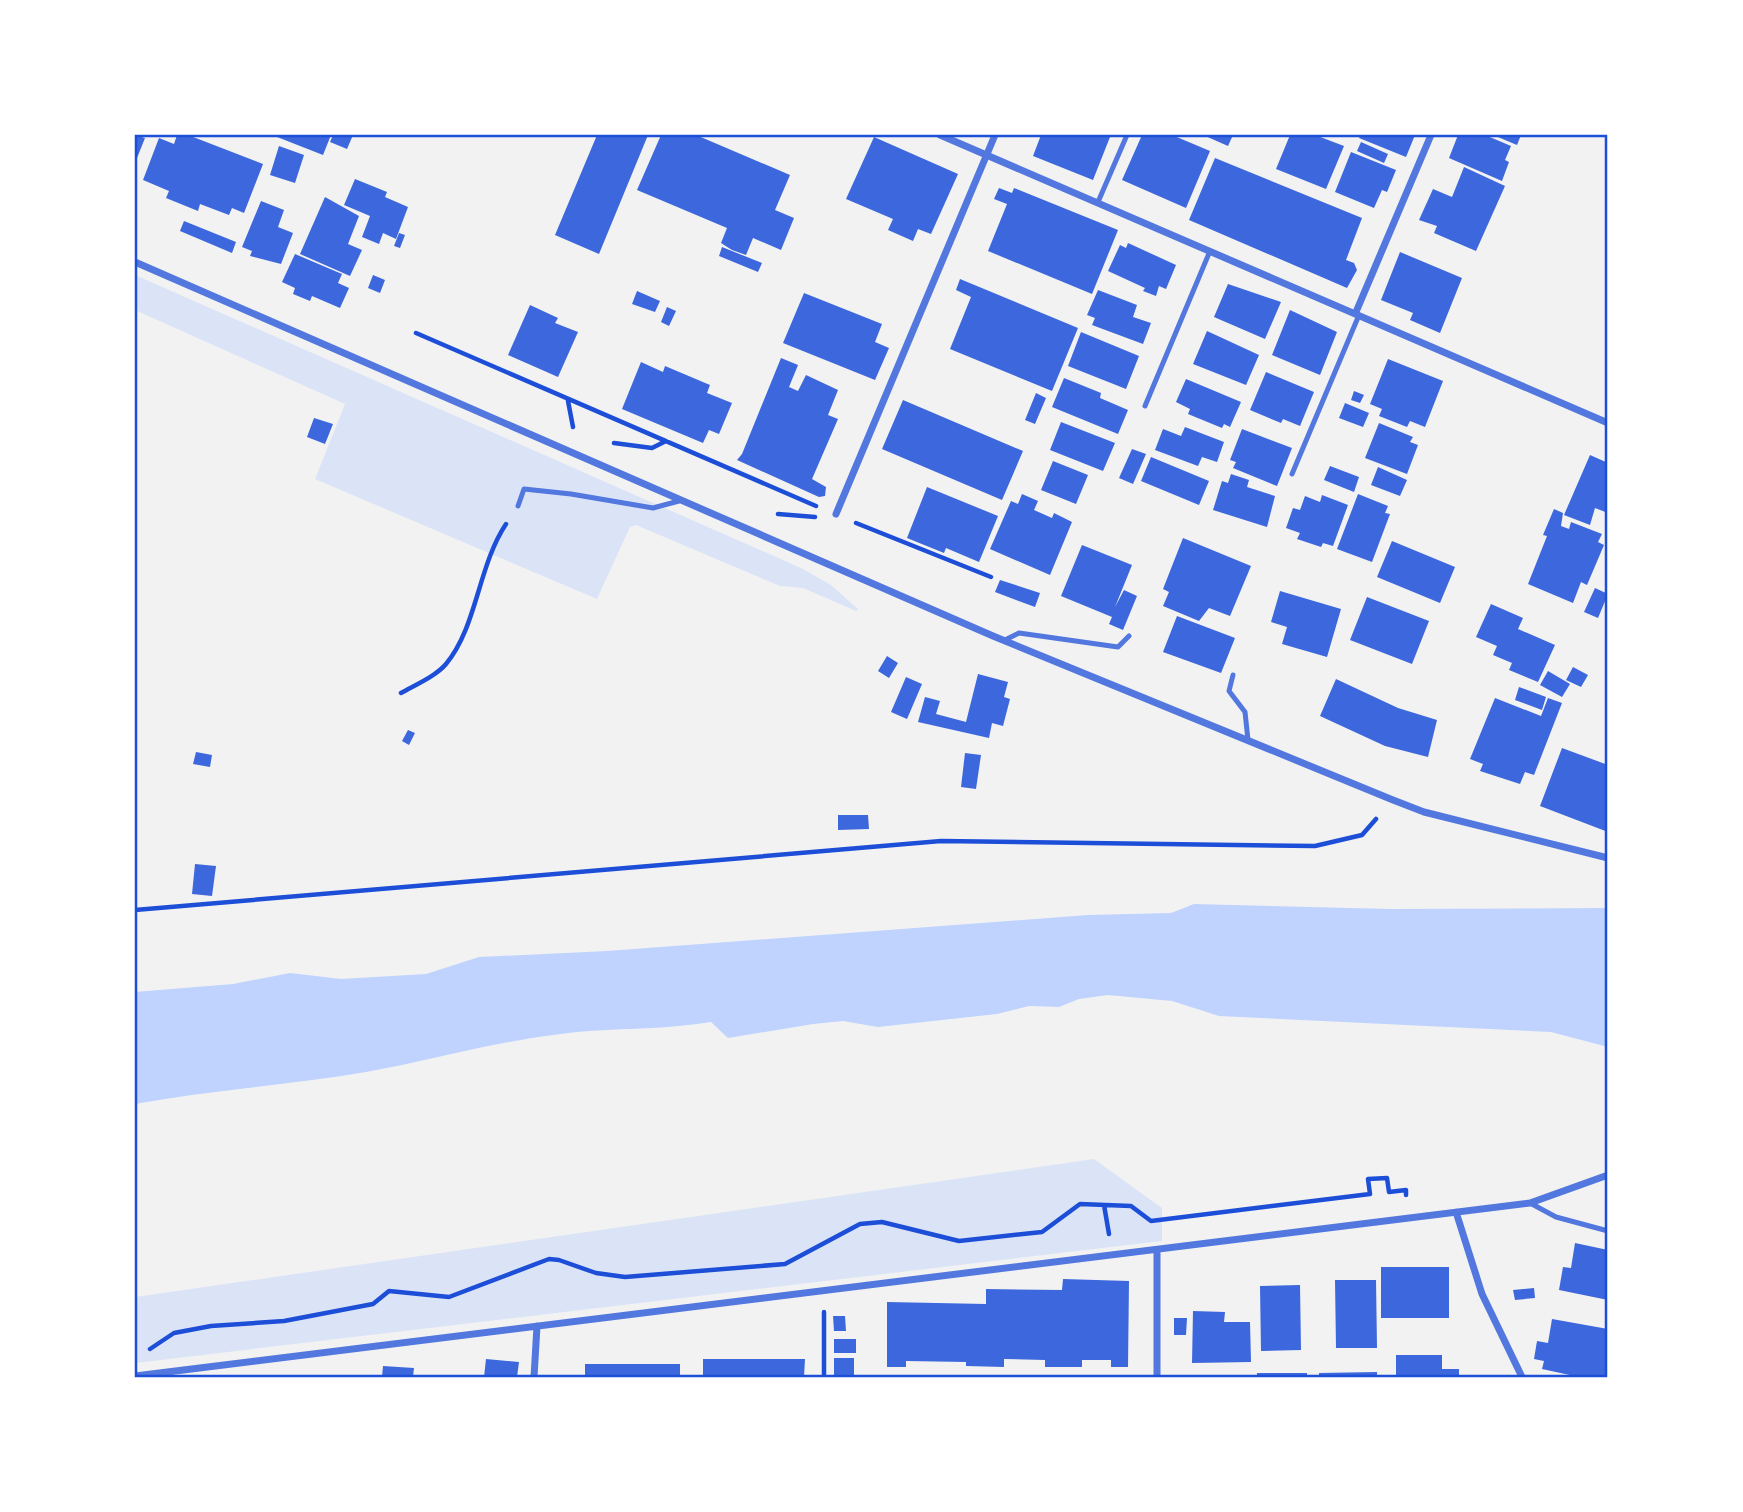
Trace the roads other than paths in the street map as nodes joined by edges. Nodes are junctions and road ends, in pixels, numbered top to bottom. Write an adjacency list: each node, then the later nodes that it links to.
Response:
1 (940, 135): 5 (street)
2 (995, 135): 5 (street)
3 (1127, 135): 6 (lane)
4 (1431, 135): 9 (street)
5 (987, 155): 6 (street); 15 (street)
6 (1098, 202): 7 (street)
7 (1211, 250): 9 (street); 10 (lane)
8 (135, 262): 13 (street)
9 (1358, 313): 11 (street); 12 (lane)
10 (1145, 406)
11 (1608, 423)
12 (1292, 474)
13 (679, 501): 14 (lane); 17 (street)
14 (518, 506)
15 (836, 514)
16 (1129, 636): 17 (lane)
17 (1005, 640): 19 (street)
18 (1233, 675): 19 (lane)
19 (1248, 740): 20 (street)
20 (1608, 858)
21 (1608, 1175): 22 (street)
22 (1530, 1203): 23 (street); 24 (lane)
23 (1456, 1212): 25 (street); 30 (street)
24 (1608, 1231)
25 (1157, 1251): 26 (street); 29 (street)
26 (537, 1326): 27 (street); 28 (street)
27 (135, 1376)
28 (534, 1377)
29 (1157, 1377)
30 (1522, 1377)

